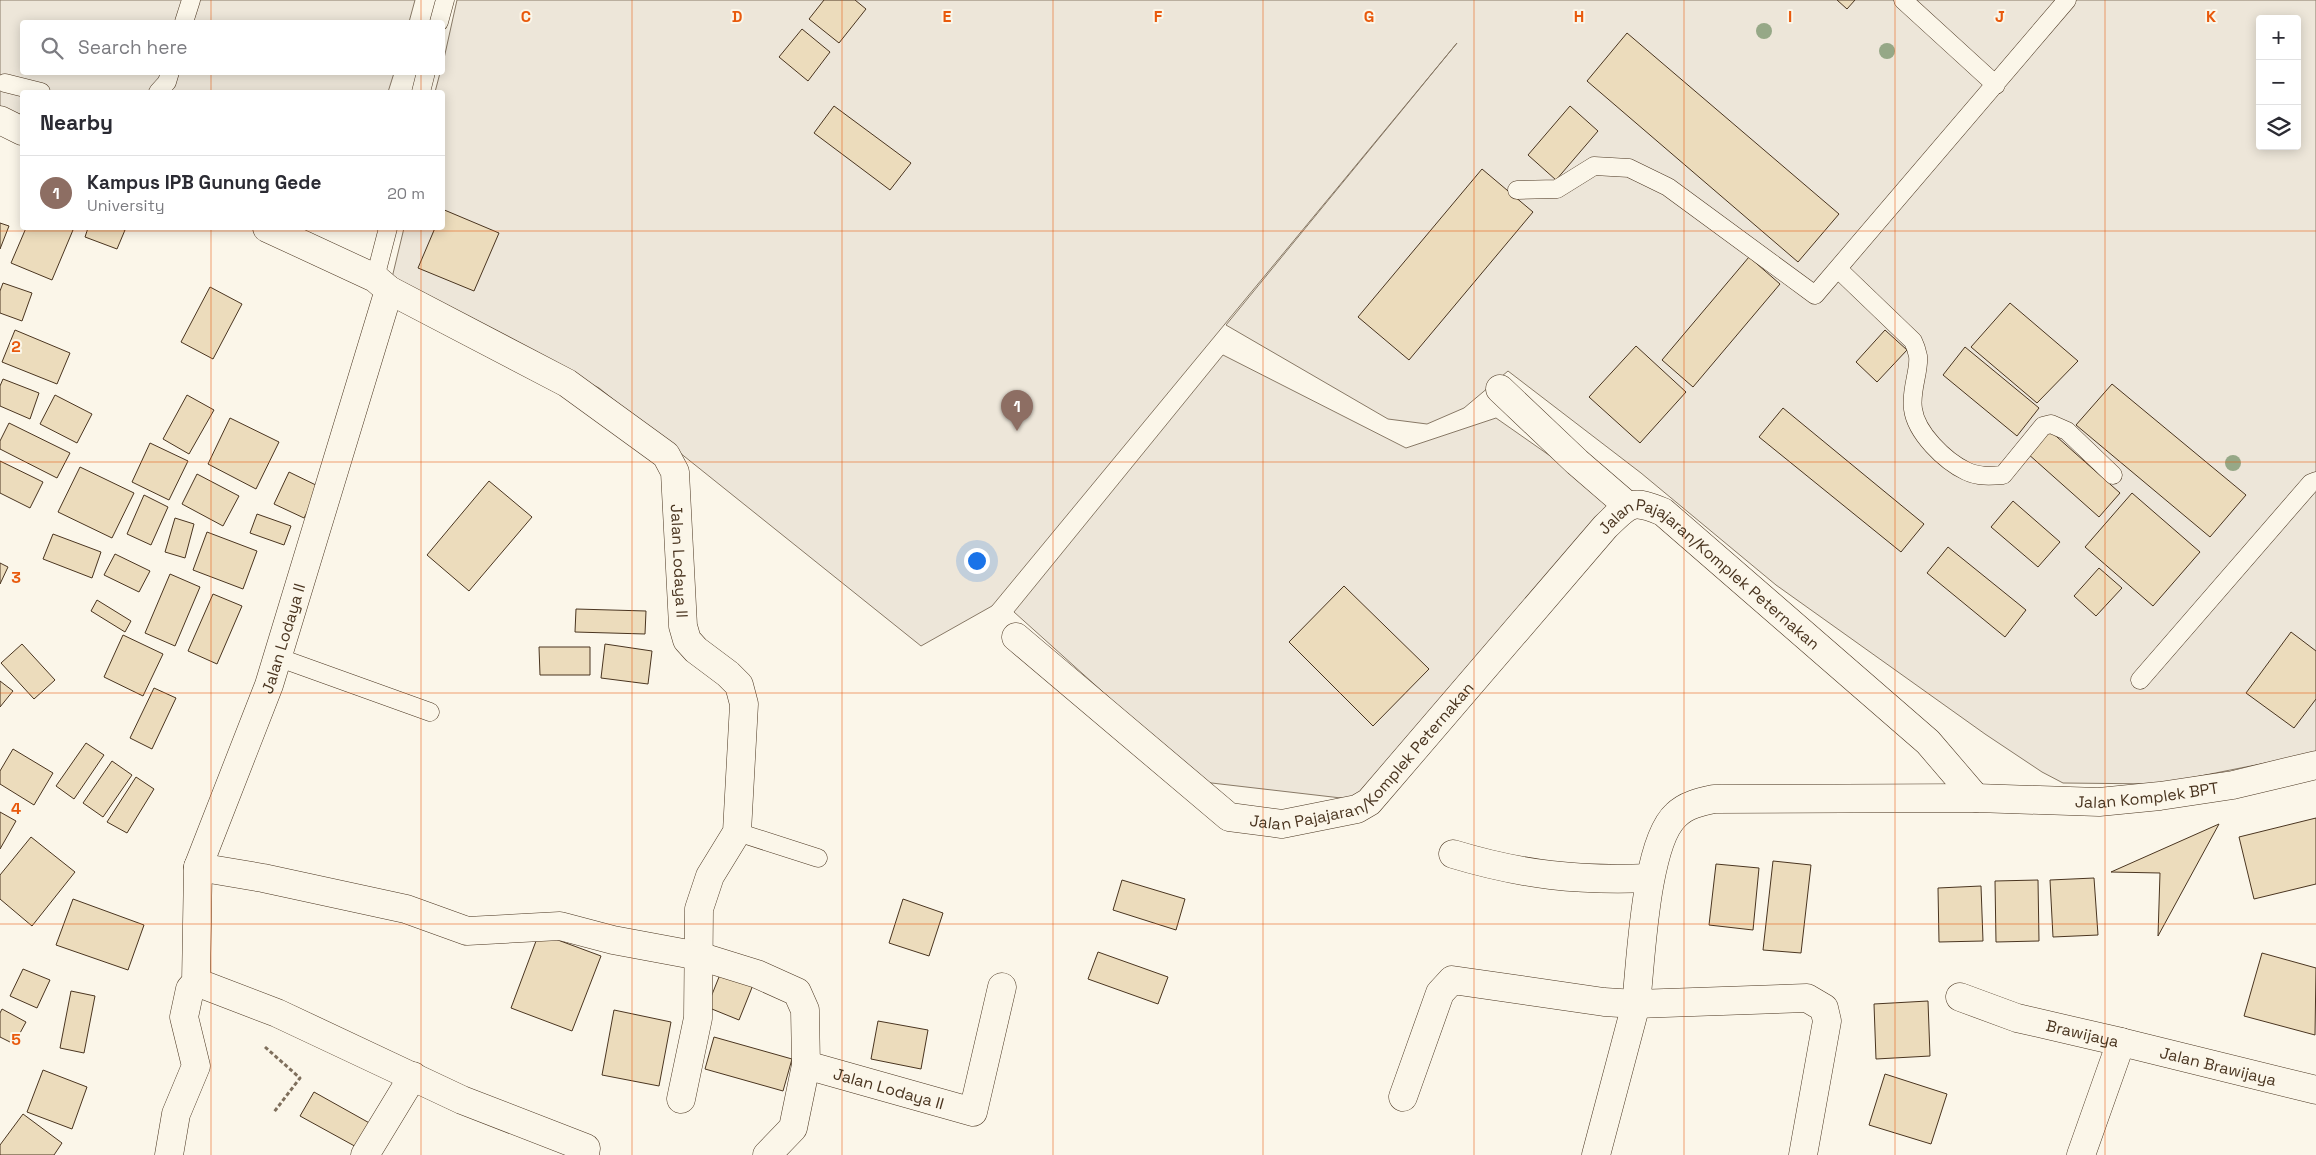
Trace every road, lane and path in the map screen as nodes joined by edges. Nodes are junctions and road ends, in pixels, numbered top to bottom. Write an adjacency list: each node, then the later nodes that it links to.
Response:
1 (191, 0): 5 (lane)
2 (445, 0): 6 (lane)
3 (1903, 0): 10 (lane)
4 (2067, 0): 10 (lane)
5 (185, 20)
6 (440, 20)
7 (169, 75): 12 (lane)
8 (425, 75): 13 (lane)
9 (4, 83): 11 (lane)
10 (1996, 85): 19 (lane)
11 (34, 90)
12 (160, 90)
13 (422, 90)
14 (0, 120): 15 (street)
15 (20, 130)
16 (1517, 190): 19 (lane)
17 (271, 230): 20 (street, Jalan Lodaya II)
18 (388, 230): 20 (lane)
19 (1838, 269): 22 (lane)
20 (382, 284): 26 (street, Jalan Lodaya II); 31 (street, Jalan Lodaya II)
21 (1500, 389): 24 (street)
22 (2113, 474)
23 (2316, 481): 27 (lane)
24 (1628, 506): 25 (street, Jalan Pajajaran/Komplek Peternakan); 30 (street, Jalan Pajajaran/Komplek Peternakan)
25 (1016, 637)
26 (277, 657): 28 (lane); 34 (street, Jalan Lodaya II)
27 (2140, 680)
28 (430, 712)
29 (2316, 765): 30 (street, Jalan Komplek BPT)
30 (1976, 798): 35 (street)
31 (737, 832): 33 (lane); 36 (street, Jalan Lodaya II)
32 (1454, 854): 35 (street)
33 (818, 858)
34 (198, 867): 36 (street); 37 (street, Jalan Lodaya II)
35 (1650, 878): 40 (street)
36 (699, 956): 43 (street); 47 (street, Jalan Lodaya II)
37 (196, 982): 41 (street); 49 (street, Jalan Lodaya II)
38 (1002, 987): 43 (street, Jalan Lodaya II)
39 (1960, 997): 42 (street, Brawijaya)
40 (1636, 1004): 46 (street); 53 (street); 54 (street)
41 (277, 1013): 44 (street); 48 (path)
42 (2120, 1042): 45 (street, Jalan Brawijaya); 55 (street, Brawijaya)
43 (806, 1065): 52 (street)
44 (413, 1076): 50 (street); 51 (street)
45 (2316, 1090)
46 (1403, 1097)
47 (682, 1099)
48 (274, 1112)
49 (169, 1155)
50 (365, 1155)
51 (585, 1155)
52 (768, 1155)
53 (1596, 1155)
54 (1803, 1155)
55 (2081, 1155)

